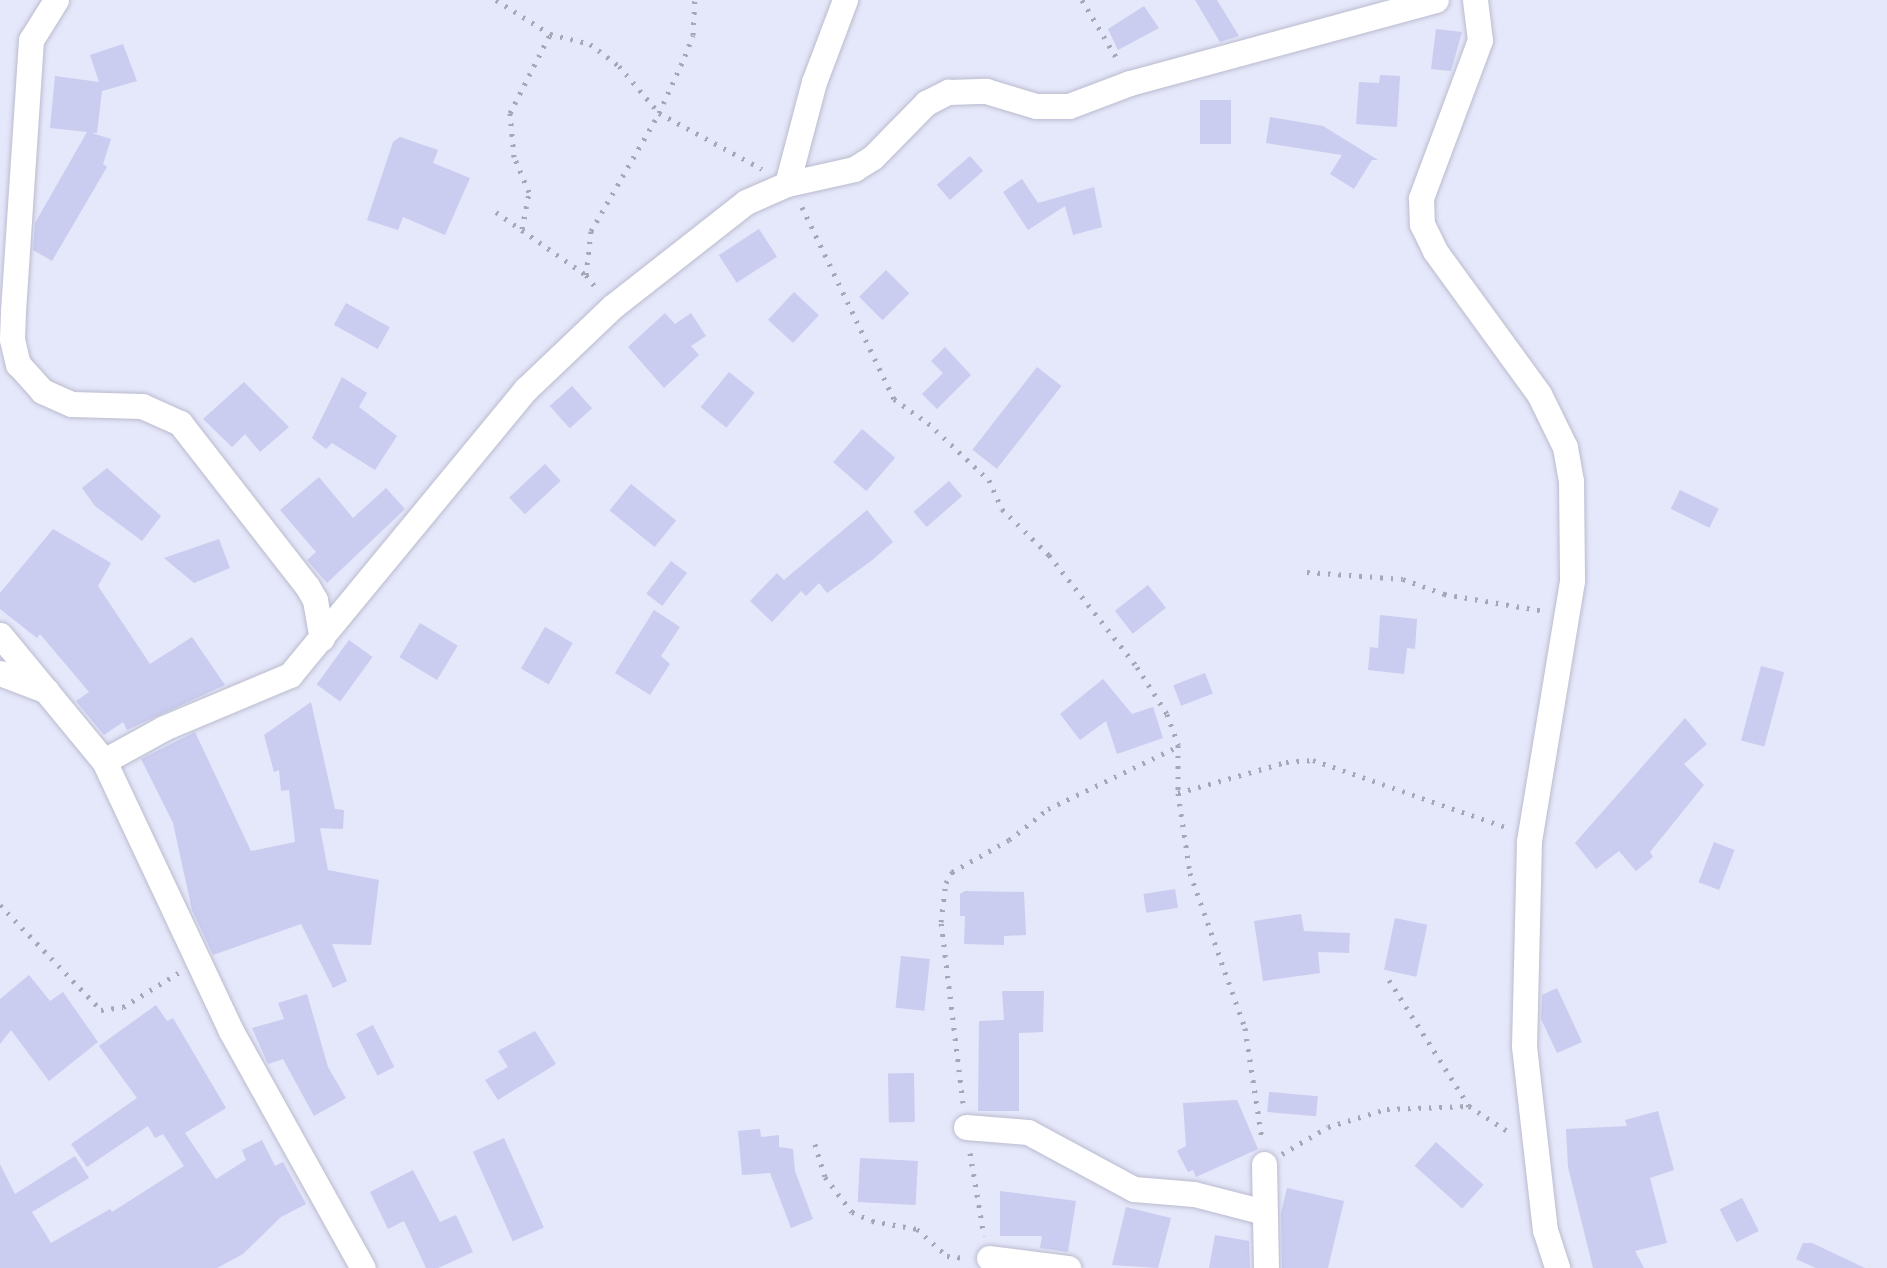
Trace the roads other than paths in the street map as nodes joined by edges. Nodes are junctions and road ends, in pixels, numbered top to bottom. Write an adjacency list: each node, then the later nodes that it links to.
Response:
1 (56, 0): 7 (street)
2 (845, 0): 5 (street)
3 (1436, 0): 5 (street)
4 (1475, 0): 18 (street)
5 (787, 184): 7 (street)
6 (0, 635): 9 (street)
7 (322, 638): 10 (street)
8 (0, 673): 9 (street)
9 (51, 692): 10 (street)
10 (104, 761): 15 (street)
11 (966, 1127): 13 (street)
12 (1264, 1164): 13 (street)
13 (1264, 1212): 17 (street)
14 (989, 1258): 16 (street)
15 (364, 1268)
16 (1068, 1268)
17 (1266, 1268)
18 (1558, 1268)

